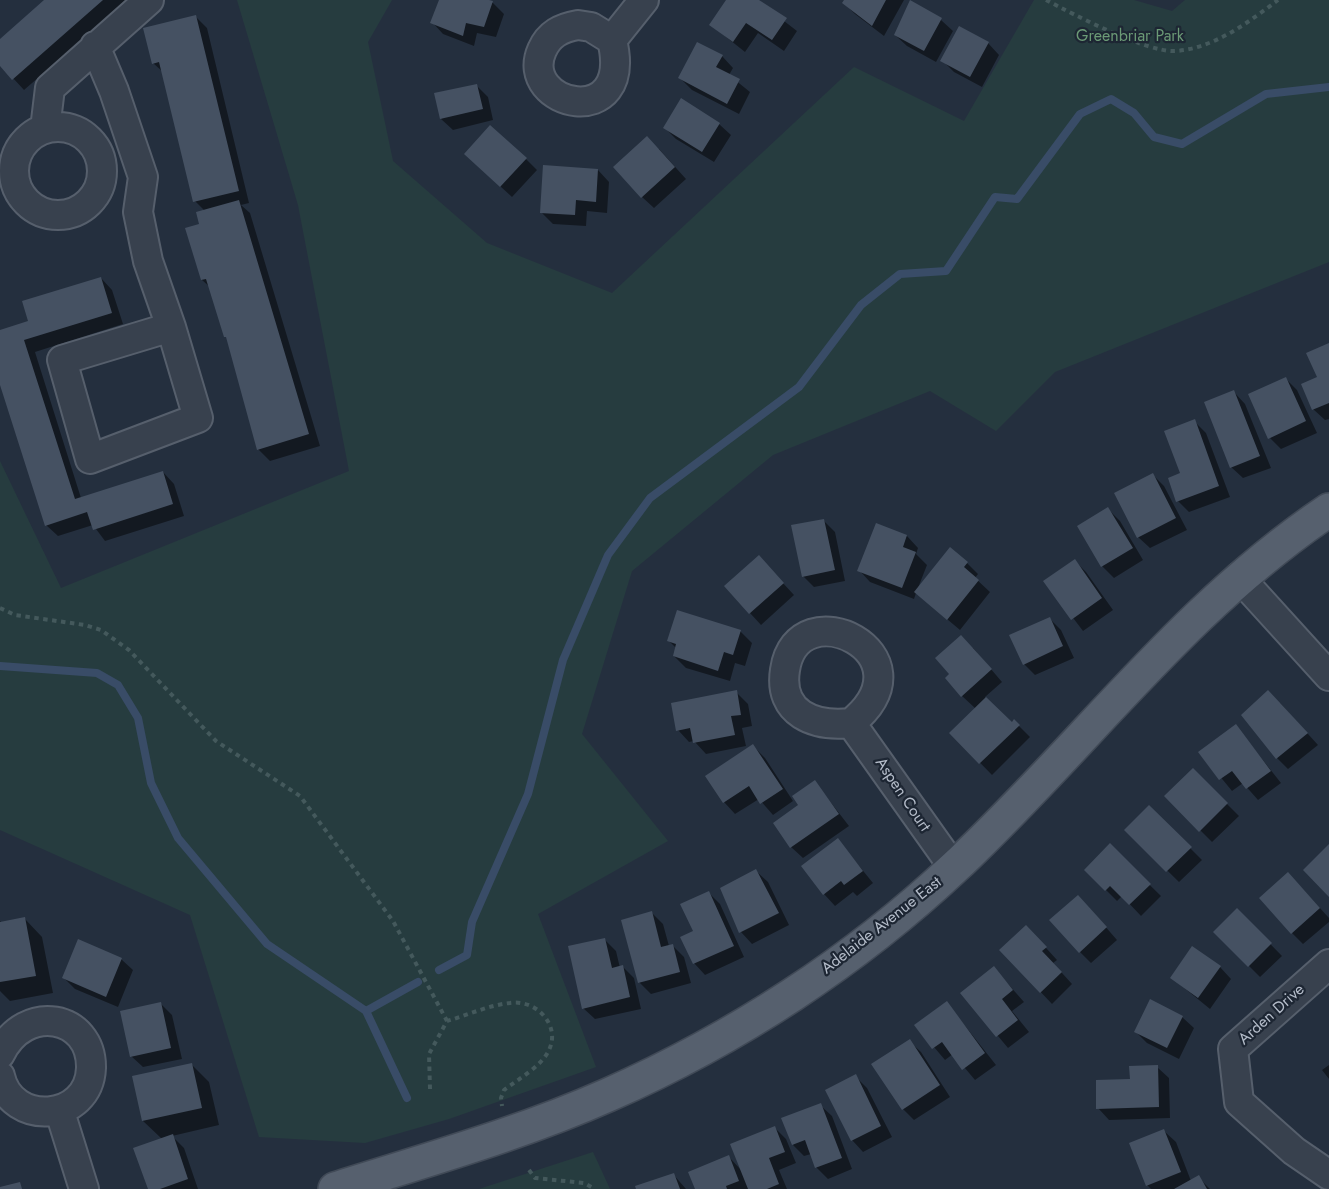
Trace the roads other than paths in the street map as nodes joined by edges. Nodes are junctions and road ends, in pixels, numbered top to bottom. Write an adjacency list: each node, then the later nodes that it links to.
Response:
1 (149, 0): 4 (street)
2 (644, 0): 3 (street)
3 (612, 39)
4 (95, 46): 5 (street); 8 (street)
5 (45, 129): 6 (street); 7 (street)
6 (7, 163): 7 (street)
7 (100, 185): 8 (street)
8 (138, 212): 9 (street)
9 (171, 327): 9 (street)
10 (1329, 510): 11 (main road, Adelaide Avenue East)
11 (1239, 577): 12 (street); 14 (main road, Adelaide Avenue East)
12 (1329, 676)
13 (851, 723): 14 (street, Aspen Court)
14 (954, 868): 21 (main road, Adelaide Avenue East)
15 (1329, 964): 19 (street, Arden Drive)
16 (0, 1054): 18 (street)
17 (0, 1076): 18 (street)
18 (60, 1112): 20 (street)
19 (1329, 1175)
20 (84, 1189)
21 (334, 1189)

